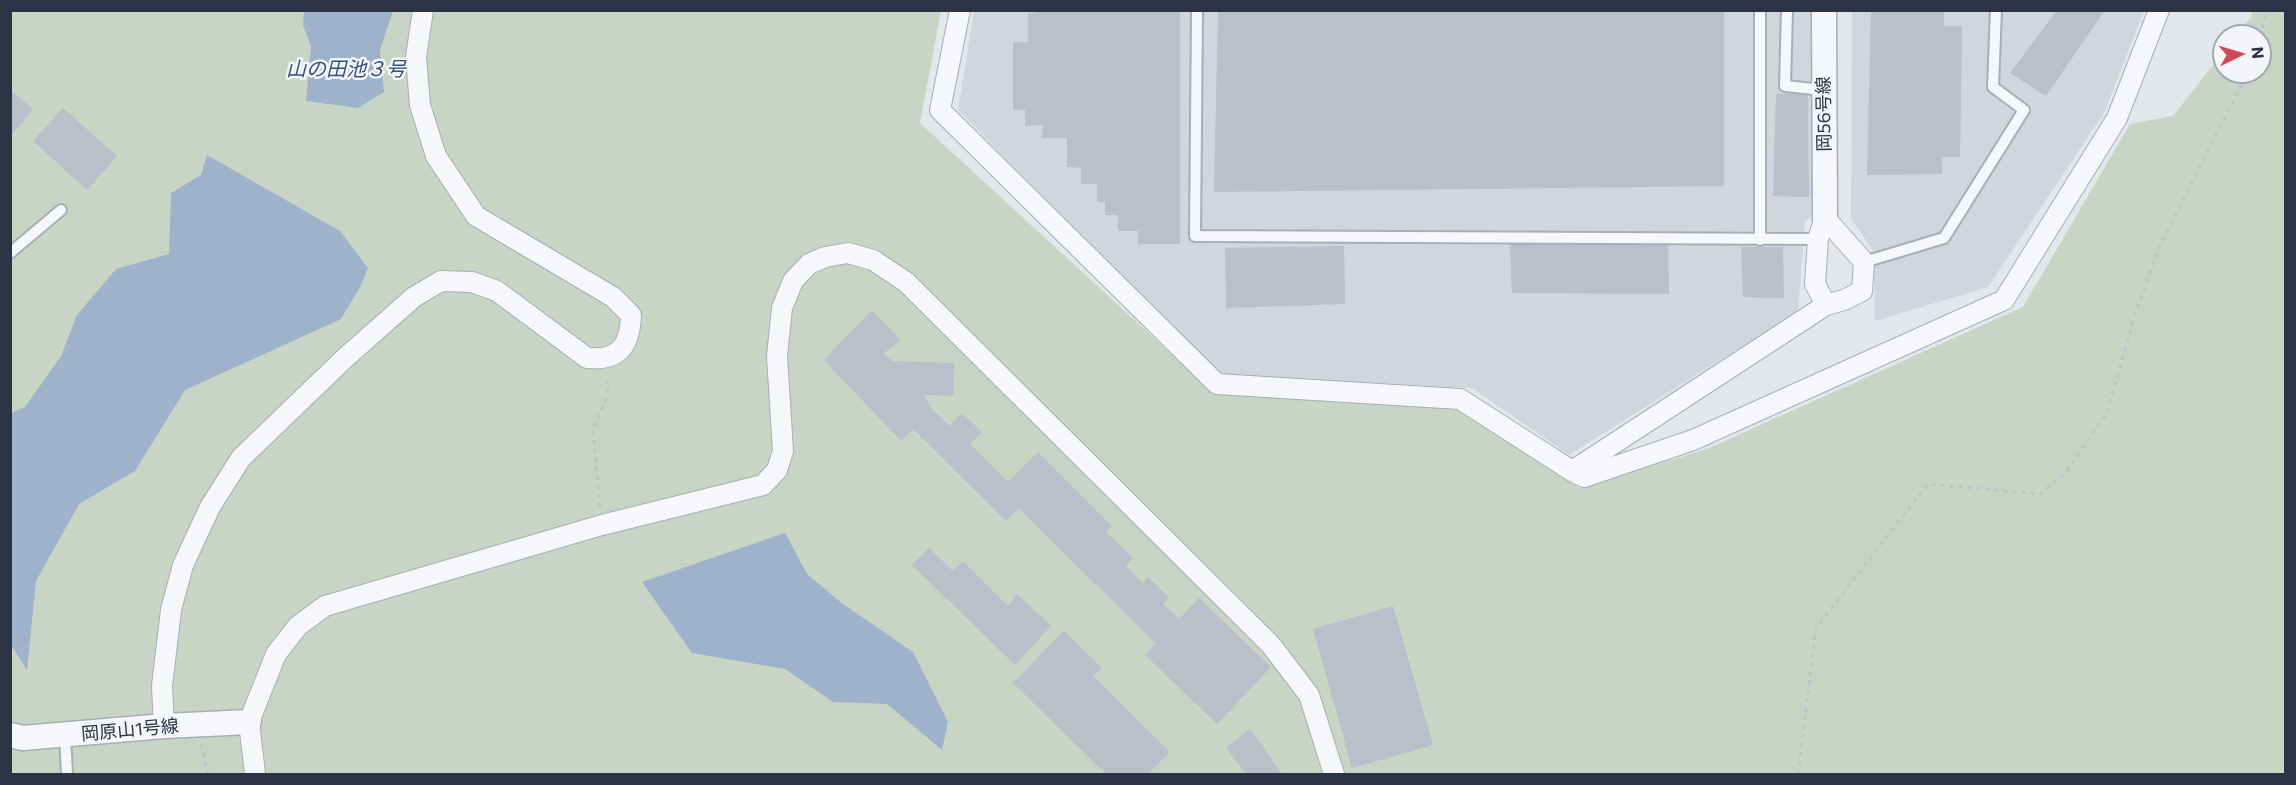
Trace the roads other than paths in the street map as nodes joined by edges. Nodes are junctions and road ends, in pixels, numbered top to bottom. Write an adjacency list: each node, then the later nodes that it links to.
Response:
1 (423, 10): 18 (street)
2 (960, 10): 16 (street)
3 (1197, 10): 12 (lane)
4 (1760, 10): 12 (lane)
5 (1787, 10): 9 (lane)
6 (1824, 10): 9 (street, 岡56号線)
7 (1996, 10): 14 (lane)
8 (2159, 10): 16 (street)
9 (1823, 90): 11 (street, 岡56号線)
10 (62, 210): 13 (lane)
11 (1822, 228): 12 (lane); 14 (street); 15 (street)
12 (1760, 240)
13 (10, 253)
14 (1864, 262): 15 (street)
15 (1826, 305): 16 (street)
16 (1572, 471)
17 (249, 722): 18 (street, 岡原山1号線); 22 (street); 23 (street)
18 (164, 726): 20 (street, 岡原山1号線)
19 (10, 735): 20 (street, 岡原山1号線)
20 (65, 736): 21 (lane)
21 (67, 774)
22 (255, 774)
23 (1334, 774)

